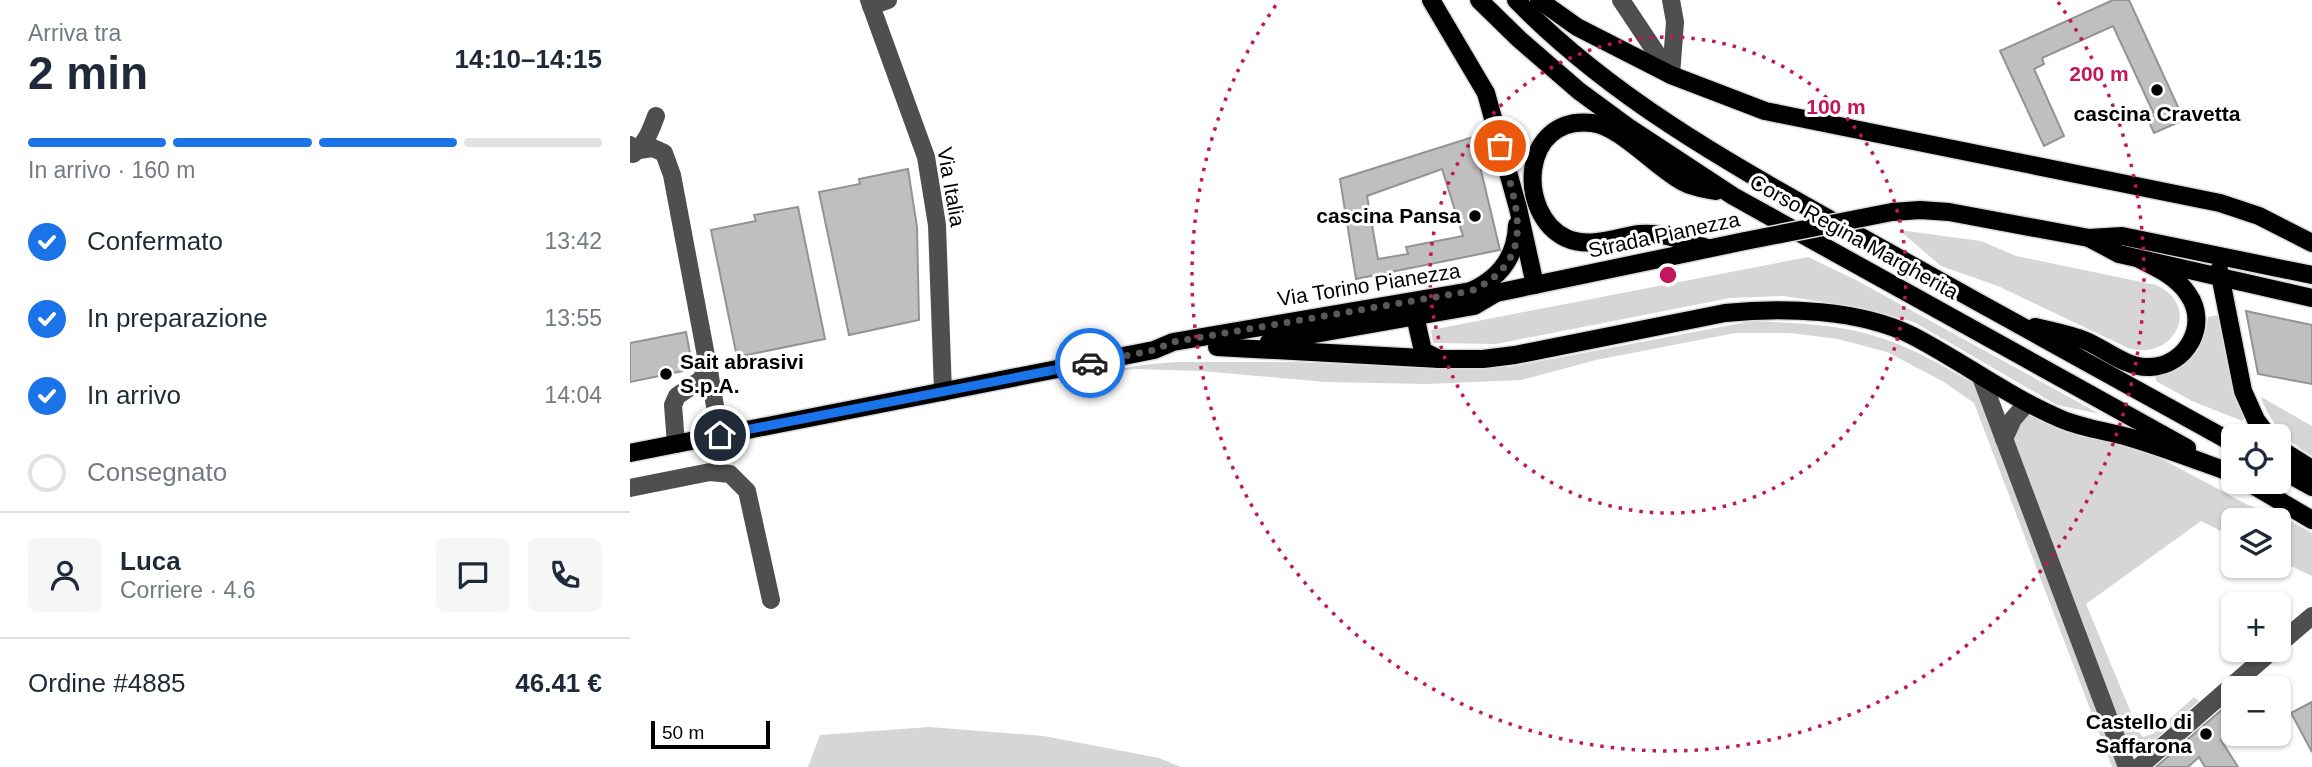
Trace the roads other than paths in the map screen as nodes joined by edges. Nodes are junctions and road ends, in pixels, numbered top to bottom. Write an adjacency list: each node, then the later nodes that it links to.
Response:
1 (1431, 0): 12 (main road)
2 (1479, 0): 11 (main road, Corso Regina Margherita)
3 (1516, 0): 26 (main road, Corso Regina Margherita)
4 (1539, 0): 8 (main road)
5 (1621, 0): 8 (street)
6 (1671, 0): 8 (street)
7 (876, 2): 33 (street, Via Italia)
8 (1671, 75): 14 (main road)
9 (656, 116): 10 (street)
10 (633, 150): 31 (street)
11 (1733, 195): 15 (main road); 42 (main road, Corso Regina Margherita)
12 (1518, 208): 20 (main road); 22 (main road)
13 (2089, 238): 15 (main road, Strada Pianezza, bridge); 16 (main road, Strada Pianezza); 17 (main road, Strada Pianezza)
14 (2312, 243)
15 (1707, 248): 20 (main road, Strada Pianezza)
16 (2216, 255): 18 (main road, Strada Pianezza); 19 (main road)
17 (2141, 260): 19 (main road, Strada Pianezza); 26 (main road)
18 (2312, 275)
19 (2220, 278): 21 (main road, Strada Pianezza); 27 (main road)
20 (1535, 285): 23 (main road, Strada Pianezza)
21 (2255, 285): 24 (main road, Strada Pianezza); 27 (main road)
22 (1471, 291): 23 (main road, Via Torino Pianezza); 25 (main road, Via Torino Pianezza)
23 (1496, 293): 25 (main road, Via Torino Pianezza)
24 (2312, 298)
25 (1413, 309): 28 (main road, Via Torino Pianezza); 29 (main road, Via Torino Pianezza); 30 (main road)
26 (2008, 320): 37 (main road, Corso Regina Margherita)
27 (2230, 321): 35 (main road)
28 (1217, 347): 29 (main road, Via Torino Pianezza); 30 (main road)
29 (1154, 350): 33 (main road, Via Torino Pianezza)
30 (1440, 359): 32 (main road)
31 (707, 361): 36 (street); 39 (street)
32 (1981, 377): 34 (main road); 38 (street)
33 (943, 392): 36 (main road, Via Torino Pianezza)
34 (2027, 403): 38 (street); 44 (main road)
35 (2259, 424)
36 (720, 435): 39 (main road, Via Torino Pianezza)
37 (2221, 436)
38 (2004, 439): 54 (street)
39 (676, 444): 40 (main road, Via Torino Pianezza)
40 (630, 453)
41 (2291, 455): 43 (main road)
42 (2221, 467)
43 (2312, 469)
44 (2221, 470)
45 (2291, 475): 46 (main road)
46 (2312, 487)
47 (630, 488): 50 (street)
48 (2268, 494): 49 (main road)
49 (2312, 520)
50 (771, 600)
51 (2312, 616): 52 (street)
52 (2291, 634)
53 (2259, 662): 55 (street)
54 (2127, 767)
55 (2139, 767)

